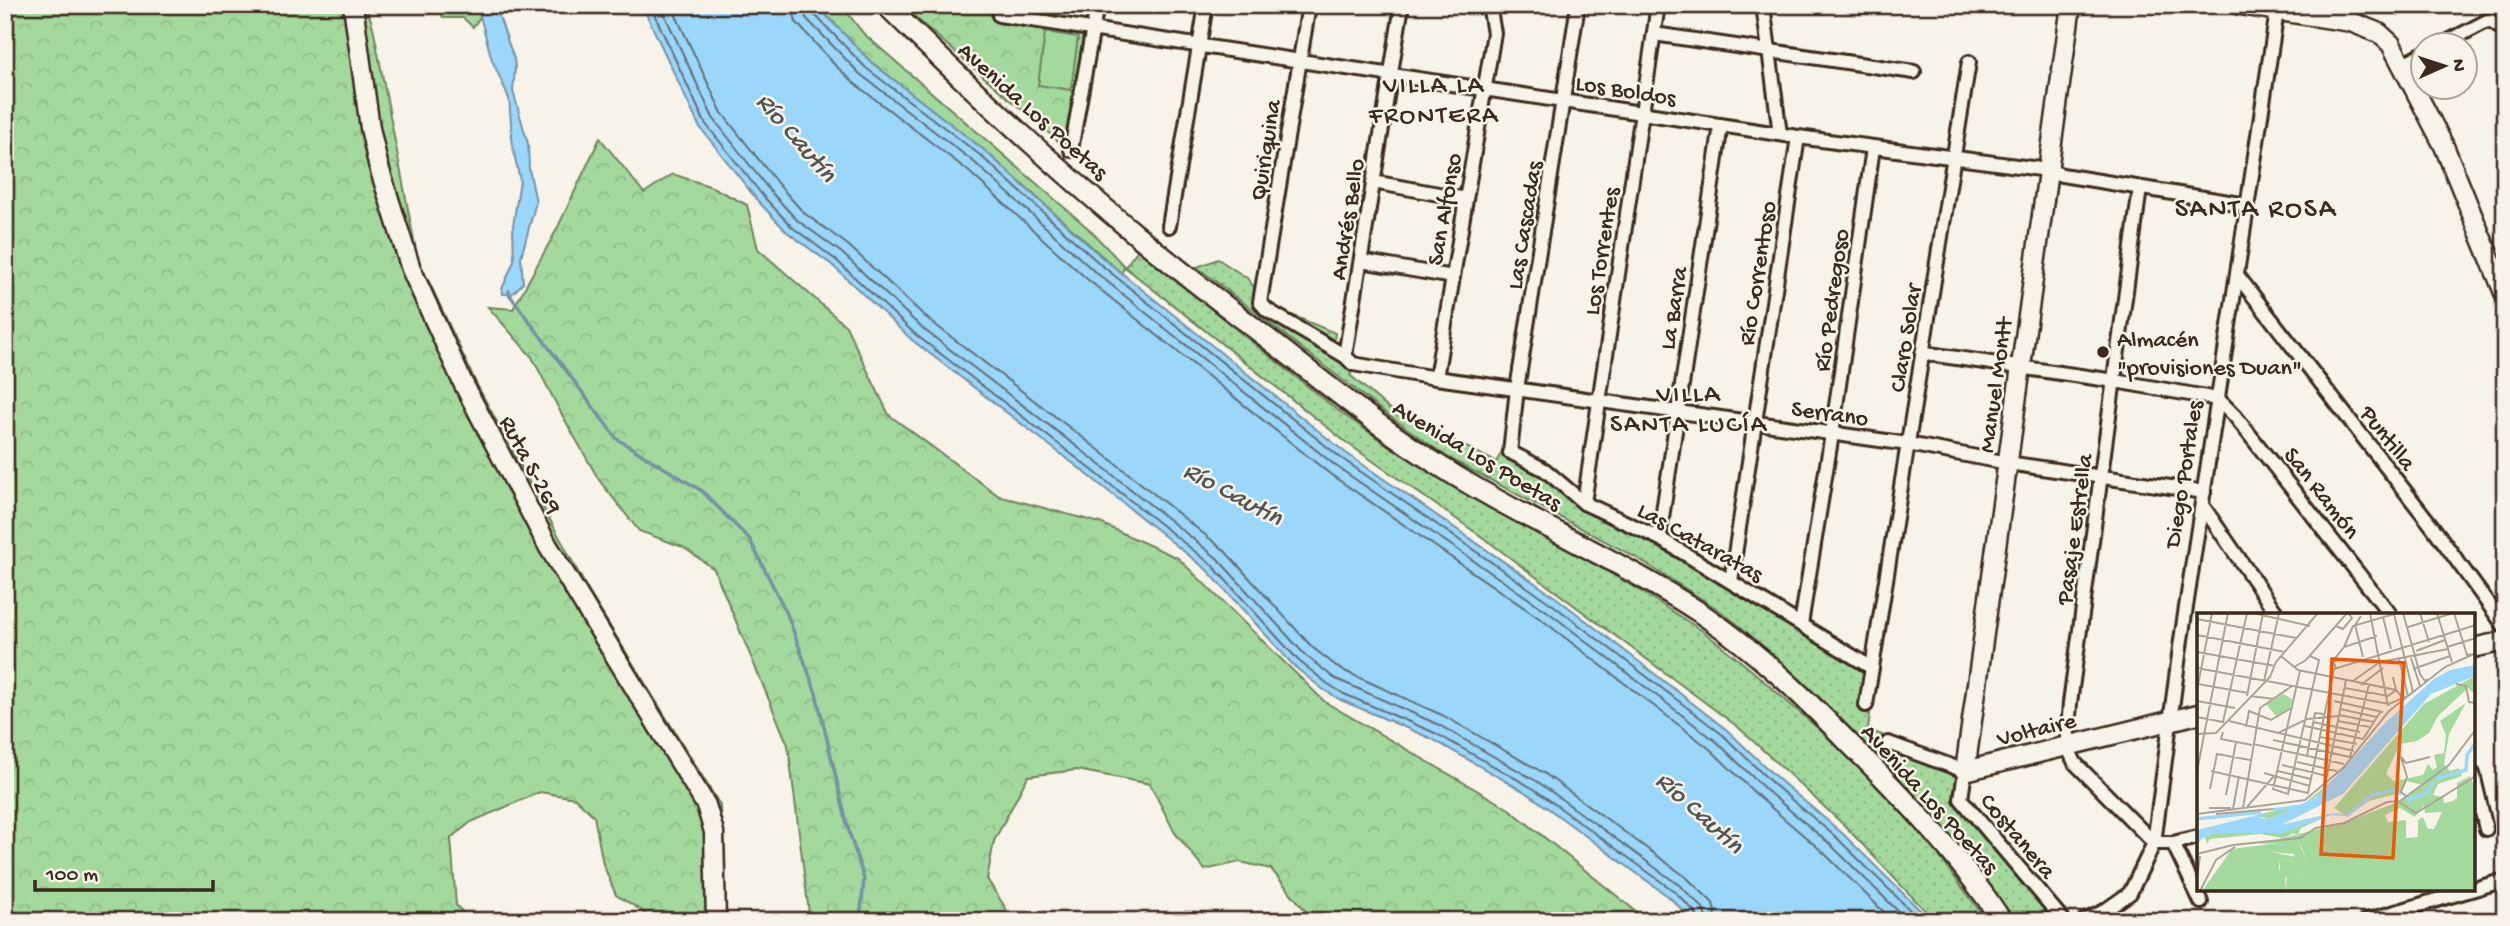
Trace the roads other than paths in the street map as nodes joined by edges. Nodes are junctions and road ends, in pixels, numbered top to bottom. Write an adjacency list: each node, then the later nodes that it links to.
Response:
1 (353, 5): 89 (street, Ruta S-269)
2 (886, 5): 90 (main road, Avenida Los Poetas)
3 (1097, 5): 15 (street)
4 (1206, 5): 19 (street)
5 (1309, 5): 21 (street, Quiriquina)
6 (1402, 5): 26 (street, Andrés Bello)
7 (1489, 5): 27 (street, San Alfonso)
8 (1578, 5): 28 (street, Las Cascadas)
9 (1658, 5): 18 (street, Los Torrentes)
10 (1763, 5): 20 (street)
11 (2071, 5): 36 (street, Manuel Montt)
12 (2240, 5): 13 (street)
13 (2278, 8): 24 (street); 40 (street, Diego Portales)
14 (1000, 10): 15 (street, Los Boldos)
15 (1093, 29): 19 (street, Los Boldos); 34 (street)
16 (2505, 31): 17 (street)
17 (2466, 32)
18 (1654, 34): 20 (street); 29 (street, Los Torrentes)
19 (1200, 45): 21 (street, Los Boldos); 41 (street)
20 (1769, 52): 25 (street); 31 (street)
21 (1300, 61): 26 (street, Los Boldos); 46 (street, Quiriquina)
22 (1969, 62): 35 (street, Claro Solar)
23 (2408, 62): 24 (street)
24 (2403, 64): 45 (street)
25 (1914, 72)
26 (1391, 75): 27 (street, Los Boldos); 37 (street, Andrés Bello)
27 (1485, 89): 28 (street, Los Boldos); 39 (street, San Alfonso)
28 (1564, 101): 29 (street, Los Boldos); 52 (street, Las Cascadas)
29 (1642, 113): 30 (street, Los Boldos); 54 (street, Los Torrentes)
30 (1721, 125): 31 (street, Los Boldos); 55 (street, La Barra)
31 (1780, 134): 32 (street, Los Boldos)
32 (1798, 137): 33 (street, Los Boldos); 56 (street, Río Correntoso)
33 (1873, 148): 35 (street, Los Boldos); 57 (street, Río Pedregoso)
34 (1071, 150)
35 (1955, 158): 36 (street, Los Boldos); 47 (street, Claro Solar)
36 (2048, 170): 38 (street, Los Boldos); 49 (street, Manuel Montt)
37 (1373, 182): 39 (street); 42 (street, Andrés Bello)
38 (2140, 188): 40 (street, Los Boldos); 51 (street, Pasaje Estrella)
39 (1466, 199): 44 (street, San Alfonso)
40 (2247, 205): 43 (street, Diego Portales)
41 (1170, 226)
42 (1360, 261): 44 (street); 48 (street, Andrés Bello)
43 (2237, 275): 53 (street, Diego Portales); 69 (street, Puntilla)
44 (1453, 277): 50 (street, San Alfonso)
45 (2505, 294)
46 (1260, 302): 48 (street, Serrano)
47 (1922, 353): 49 (street); 58 (street, Claro Solar)
48 (1345, 356): 50 (street, Serrano)
49 (2021, 367): 51 (street); 60 (street, Manuel Montt)
50 (1436, 378): 52 (street, Serrano)
51 (2115, 381): 53 (street); 61 (street, Pasaje Estrella)
52 (1517, 389): 54 (street, Serrano); 59 (street, Las Cascadas)
53 (2218, 399): 62 (street, Diego Portales); 67 (street, San Ramón)
54 (1599, 401): 55 (street, Serrano); 63 (street, Los Torrentes)
55 (1678, 412): 56 (street, Serrano); 64 (street, La Barra)
56 (1755, 422): 57 (street, Serrano); 65 (street, Río Correntoso)
57 (1832, 434): 58 (street, Serrano); 68 (street, Río Pedregoso)
58 (1908, 444): 60 (street, Serrano); 72 (street, Claro Solar)
59 (1510, 452): 63 (street, Las Cataratas)
60 (2008, 463): 61 (street, Serrano); 78 (street, Manuel Montt)
61 (2102, 476): 62 (street, Serrano); 77 (street, Pasaje Estrella)
62 (2203, 498): 66 (street); 75 (street, Diego Portales)
63 (1584, 503): 64 (street, Las Cataratas)
64 (1659, 538): 65 (street, Las Cataratas)
65 (1731, 582): 68 (street, Las Cataratas)
66 (2276, 613)
67 (2389, 613)
68 (1801, 624): 72 (street, Las Cataratas)
69 (2505, 627)
70 (2505, 641): 71 (street)
71 (2475, 648)
72 (1872, 668): 73 (street, Claro Solar)
73 (1866, 705)
74 (2197, 714): 75 (street, Voltaire)
75 (2170, 721): 77 (street, Voltaire); 82 (street, Diego Portales)
76 (1888, 743): 78 (street)
77 (2067, 746): 78 (street, Voltaire); 82 (street)
78 (1965, 771): 91 (street, Costanera)
79 (2475, 782): 80 (street)
80 (2486, 829)
81 (2197, 838): 83 (street)
82 (2154, 843): 83 (street); 92 (street, Diego Portales)
83 (2173, 844): 87 (street)
84 (2505, 880): 85 (street)
85 (2475, 890)
86 (2471, 891): 88 (street)
87 (2201, 902)
88 (2391, 917): 93 (street)
89 (716, 921)
90 (2002, 921)
91 (2064, 921)
92 (2084, 921)
93 (2365, 921)

